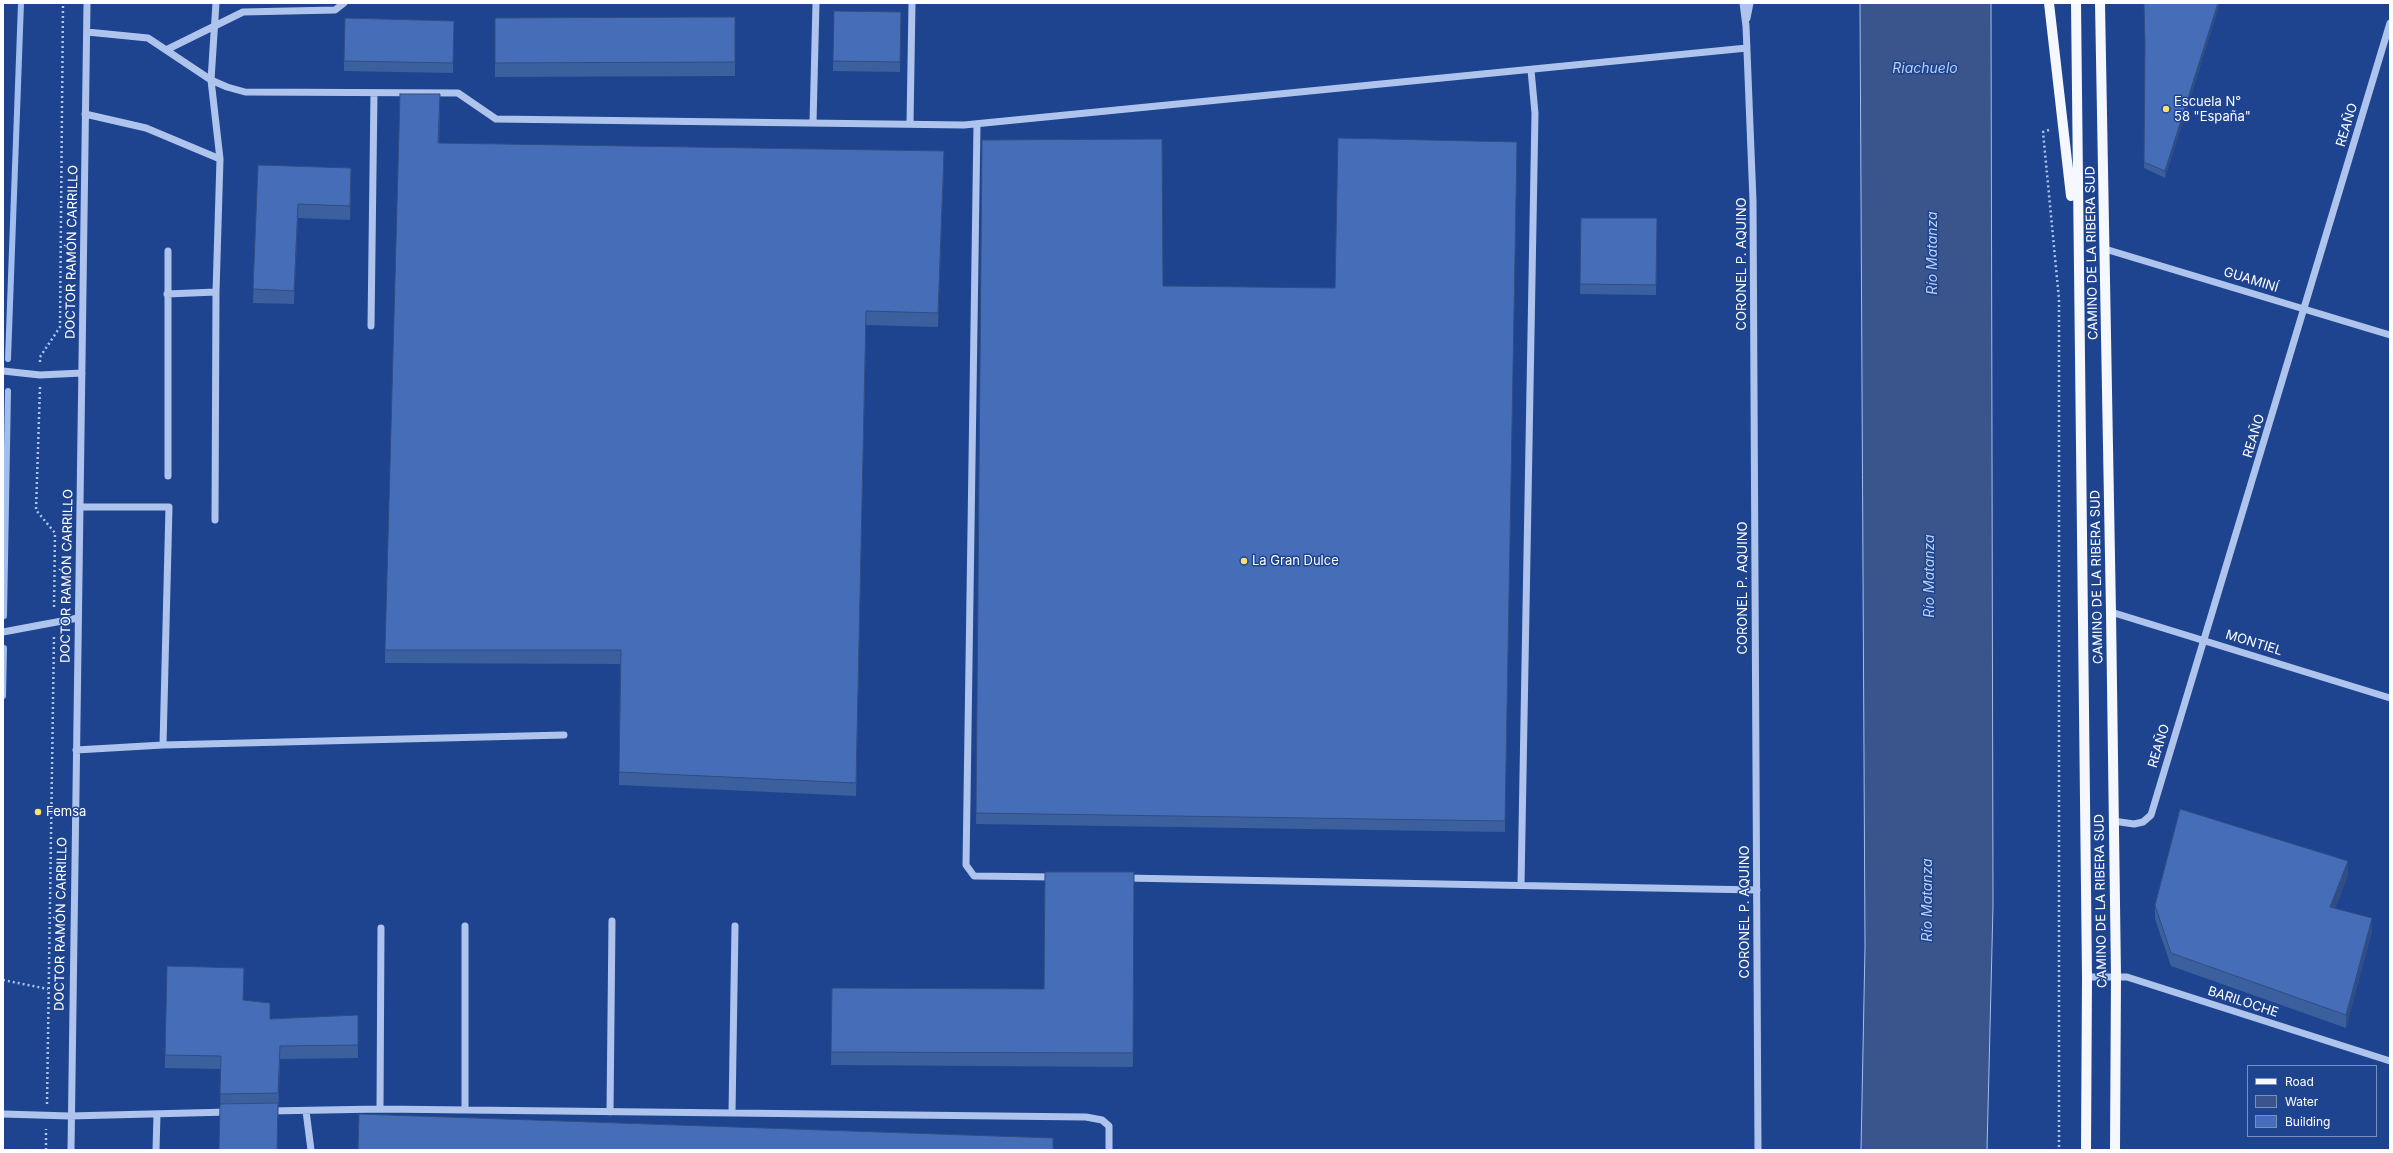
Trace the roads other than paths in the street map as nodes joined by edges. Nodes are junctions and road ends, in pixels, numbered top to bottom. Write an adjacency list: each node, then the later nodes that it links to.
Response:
1 (87, 3): 14 (street, DOCTOR RAMÓN CARRILLO)
2 (216, 3): 12 (street)
3 (344, 3): 12 (street)
4 (816, 3): 21 (street)
5 (912, 3): 22 (street)
6 (1743, 3): 13 (street, CORONEL P. AQUINO)
7 (1750, 3): 13 (street, CORONEL P. AQUINO)
8 (2049, 3): 25 (main road)
9 (2076, 3): 25 (main road, CAMINO DE LA RIBERA SUD)
10 (2100, 3): 26 (main road, CAMINO DE LA RIBERA SUD)
11 (2390, 23): 30 (street, REAÑO)
12 (215, 26): 16 (street); 18 (street)
13 (1746, 26): 15 (street, CORONEL P. AQUINO)
14 (87, 32): 16 (street); 20 (street, DOCTOR RAMÓN CARRILLO)
15 (1747, 48): 17 (street); 50 (street, CORONEL P. AQUINO)
16 (166, 50): 18 (street)
17 (1531, 70): 23 (street); 49 (street)
18 (211, 80): 19 (street); 24 (street)
19 (374, 93): 21 (street); 31 (street)
20 (86, 114): 24 (street); 34 (street, DOCTOR RAMÓN CARRILLO)
21 (813, 123): 22 (street)
22 (910, 124): 23 (street)
23 (977, 124): 47 (street)
24 (220, 158): 28 (street)
25 (2077, 249): 56 (main road, CAMINO DE LA RIBERA SUD)
26 (2105, 249): 30 (street, GUAMINÍ); 38 (main road, CAMINO DE LA RIBERA SUD)
27 (168, 251): 29 (street)
28 (216, 292): 29 (street); 37 (street)
29 (168, 294): 35 (street)
30 (2305, 308): 32 (street, GUAMINÍ); 41 (street, REAÑO)
31 (371, 326)
32 (2390, 335)
33 (3, 371): 34 (street)
34 (82, 373): 36 (street, DOCTOR RAMÓN CARRILLO)
35 (168, 476)
36 (80, 507): 39 (street, DOCTOR RAMÓN CARRILLO); 44 (street)
37 (215, 520)
38 (2111, 612): 41 (street, MONTIEL); 46 (main road, CAMINO DE LA RIBERA SUD)
39 (78, 618): 40 (street); 45 (street, DOCTOR RAMÓN CARRILLO)
40 (3, 632)
41 (2204, 640): 42 (street, MONTIEL); 46 (street, REAÑO)
42 (2390, 698)
43 (564, 736): 44 (street)
44 (163, 745): 45 (street)
45 (76, 750): 67 (street, DOCTOR RAMÓN CARRILLO)
46 (2113, 820): 55 (main road, CAMINO DE LA RIBERA SUD)
47 (1061, 877)
48 (1117, 878): 49 (street)
49 (1521, 885): 50 (street)
50 (1756, 890): 72 (street, CORONEL P. AQUINO)
51 (612, 921): 63 (street)
52 (466, 926): 60 (street)
53 (735, 926): 64 (street)
54 (381, 928): 59 (street)
55 (2116, 976): 56 (street, BARILOCHE); 57 (street, BARILOCHE); 74 (main road, CAMINO DE LA RIBERA SUD)
56 (2087, 977): 73 (main road, CAMINO DE LA RIBERA SUD)
57 (2390, 1061)
58 (306, 1110): 59 (street); 62 (street); 70 (street)
59 (380, 1110): 60 (street)
60 (465, 1110): 63 (street)
61 (236, 1112): 66 (street)
62 (259, 1112)
63 (610, 1112): 64 (street)
64 (732, 1113): 71 (street)
65 (3, 1114): 67 (street)
66 (157, 1114): 67 (street); 69 (street)
67 (70, 1116): 68 (street, DOCTOR RAMÓN CARRILLO)
68 (70, 1150)
69 (156, 1150)
70 (310, 1150)
71 (1110, 1150)
72 (1758, 1150)
73 (2086, 1150)
74 (2115, 1150)

